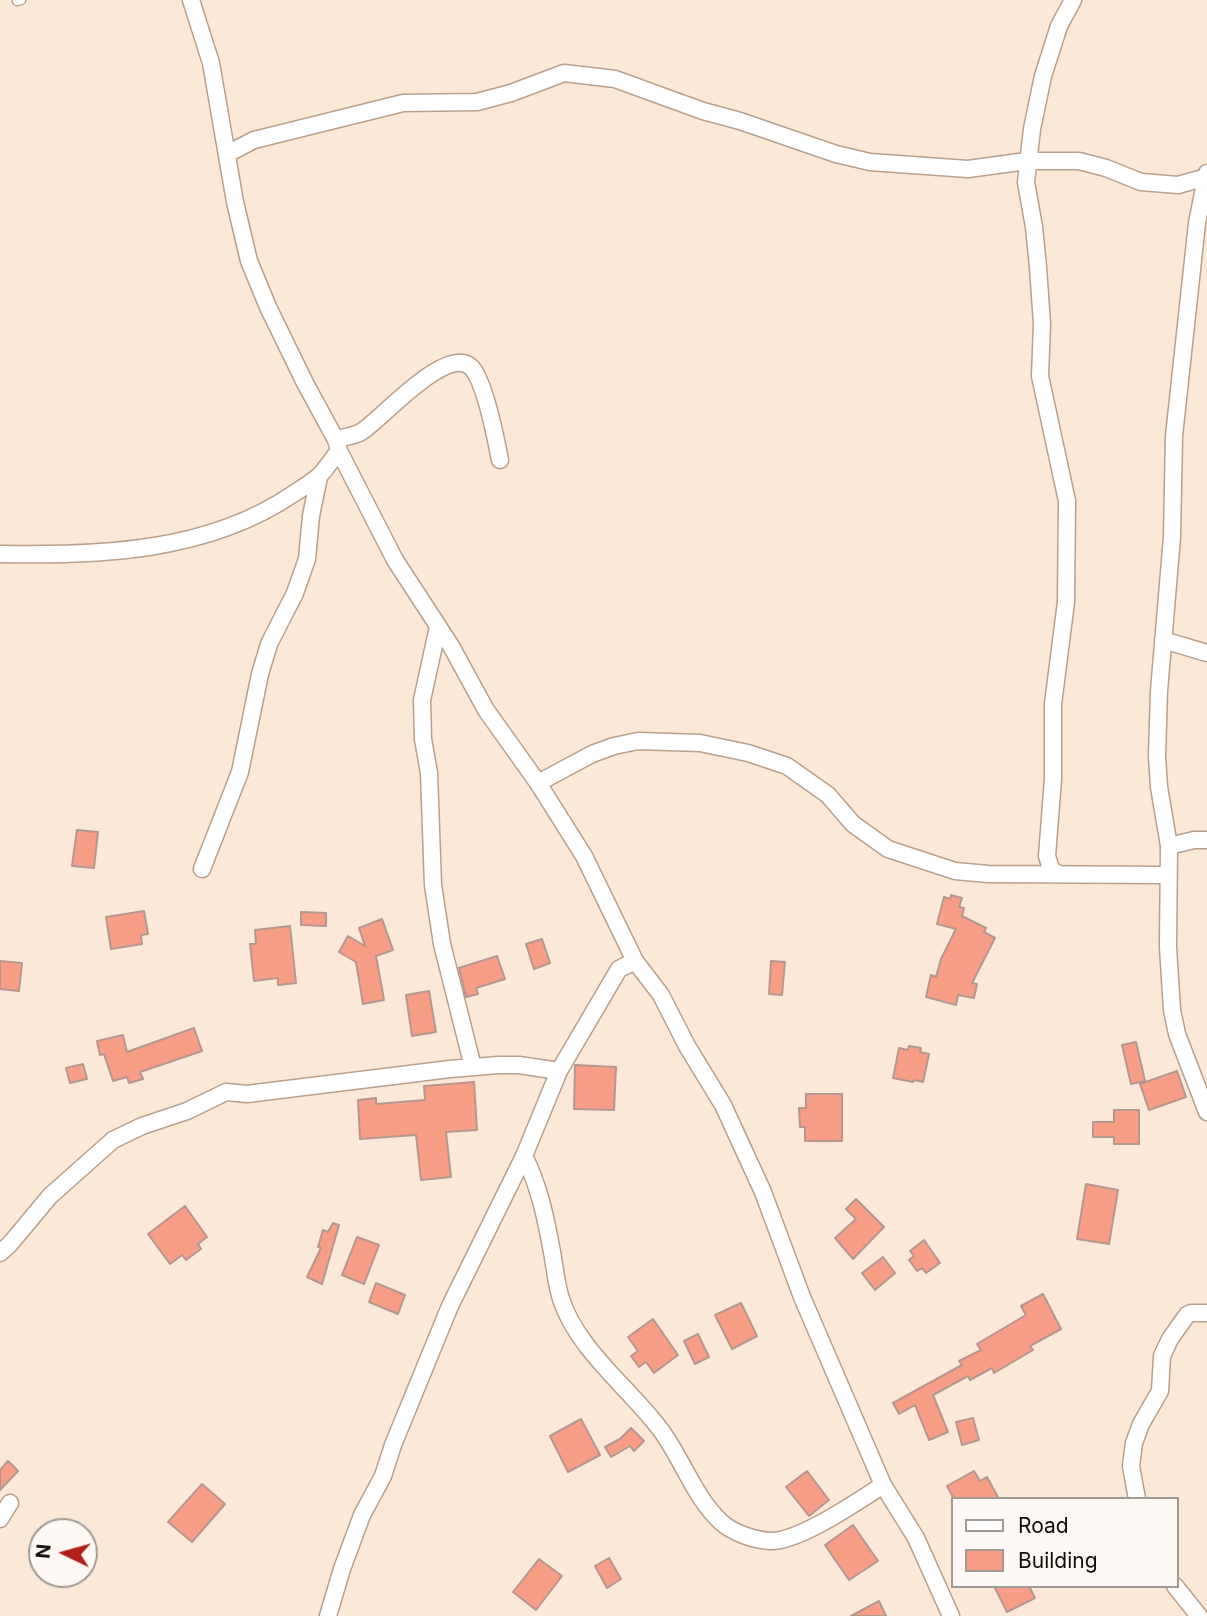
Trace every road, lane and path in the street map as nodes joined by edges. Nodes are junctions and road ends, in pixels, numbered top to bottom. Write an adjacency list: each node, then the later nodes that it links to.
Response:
1 (191, 0): 3 (street)
2 (1073, 0): 4 (street)
3 (227, 154): 4 (street); 6 (street)
4 (1027, 161): 5 (street); 17 (street)
5 (1207, 176): 11 (street)
6 (337, 446): 7 (street); 8 (street); 10 (street)
7 (500, 460)
8 (319, 477): 9 (street); 16 (street)
9 (0, 554)
10 (438, 627): 13 (street); 20 (street)
11 (1163, 640): 12 (street); 15 (street)
12 (1207, 653)
13 (538, 783): 17 (street); 19 (street)
14 (1207, 840): 15 (street)
15 (1169, 846): 18 (street)
16 (202, 869)
17 (1058, 874): 18 (street)
18 (1168, 875): 22 (street)
19 (635, 961): 21 (street); 26 (street)
20 (472, 1067): 21 (street); 24 (street)
21 (559, 1071): 23 (street)
22 (1207, 1112)
23 (524, 1156): 26 (street); 31 (street)
24 (0, 1253)
25 (1207, 1313): 27 (street)
26 (883, 1485): 32 (street)
27 (1137, 1497)
28 (10, 1503): 29 (street)
29 (0, 1519)
30 (1177, 1588): 33 (street)
31 (328, 1616)
32 (951, 1616)
33 (1199, 1616)

